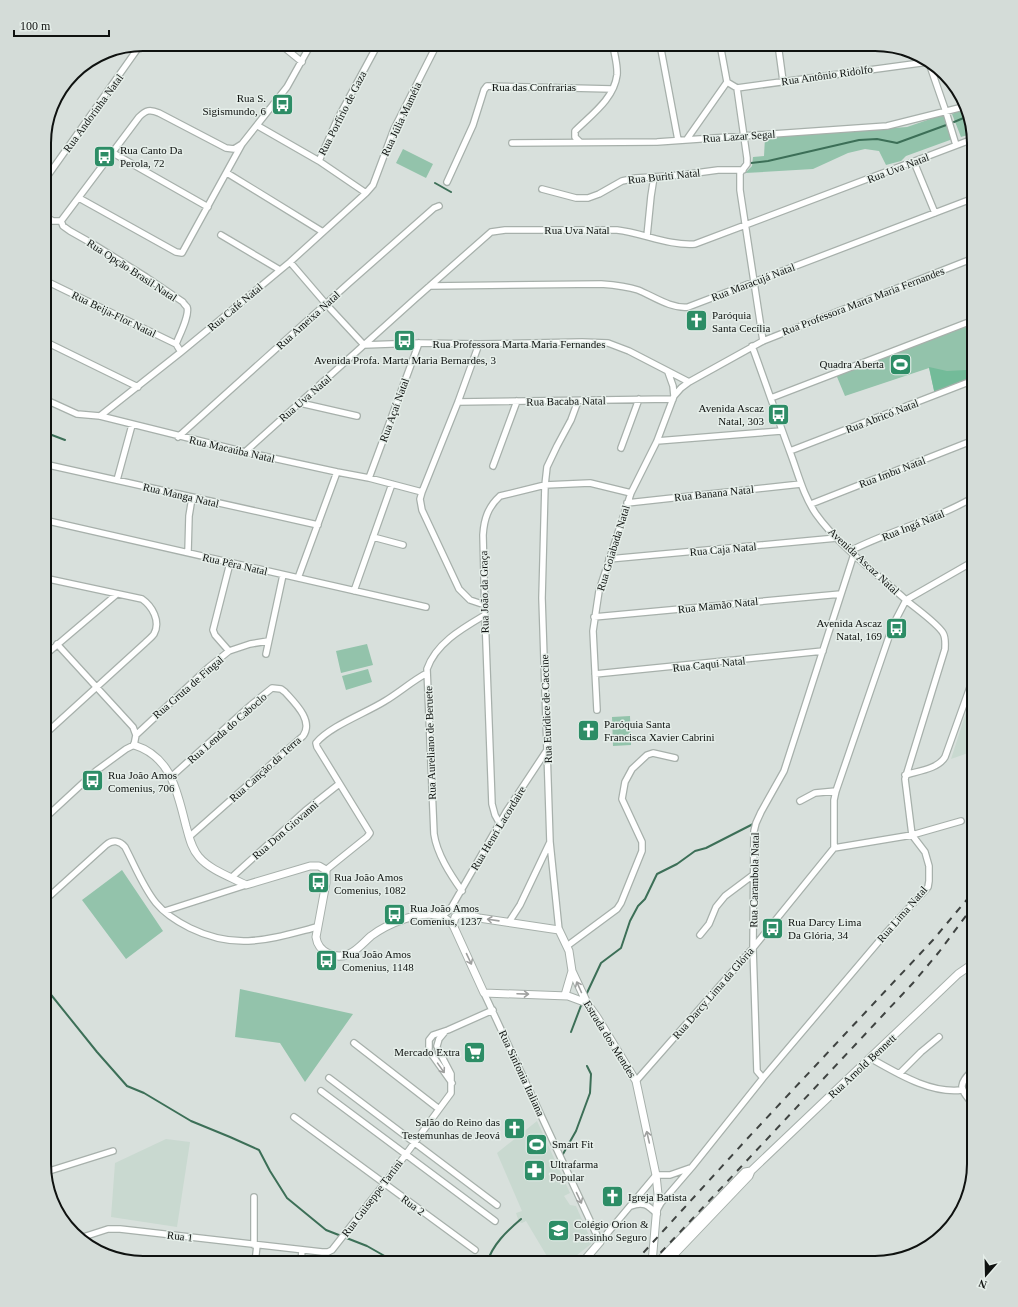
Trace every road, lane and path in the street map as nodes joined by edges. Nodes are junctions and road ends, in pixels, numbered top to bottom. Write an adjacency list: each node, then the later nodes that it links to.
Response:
1 (289, 51): 10 (street)
2 (308, 51): 10 (street)
3 (374, 51): 29 (street, Rua Porfírio de Gaza)
4 (433, 51): 37 (street, Rua Júlia Maméia)
5 (614, 51): 16 (street)
6 (661, 51): 22 (street)
7 (721, 51): 14 (street)
8 (779, 51): 13 (street)
9 (137, 52): 32 (street, Rua Andorinha Natal)
10 (302, 62): 19 (street)
11 (919, 62): 13 (street, Rua Antônio Ridolfo)
12 (931, 70): 18 (street)
13 (783, 81): 15 (street, Rua Antônio Ridolfo)
14 (727, 82): 15 (street); 21 (street)
15 (737, 88): 20 (street)
16 (612, 89): 24 (street); 35 (street, Rua das Confrarias)
17 (960, 108): 18 (street, Rua Lazar Segal)
18 (947, 114): 20 (street, Rua Lazar Segal); 27 (street)
19 (258, 126): 26 (street); 29 (street)
20 (744, 136): 21 (street, Rua Lazar Segal); 31 (street)
21 (687, 139): 22 (street, Rua Lazar Segal)
22 (678, 140): 24 (street, Rua Lazar Segal)
23 (967, 141): 27 (street, Rua Uva Natal)
24 (578, 142): 25 (street, Rua Lazar Segal)
25 (512, 143)
26 (242, 144): 28 (street); 33 (street)
27 (956, 144): 30 (street, Rua Uva Natal)
28 (112, 153): 38 (street); 41 (street)
29 (318, 162): 37 (street)
30 (914, 162): 42 (street); 45 (street, Rua Uva Natal)
31 (743, 170): 34 (street, Rua Buriti Natal); 45 (street)
32 (51, 171)
33 (228, 173): 41 (street); 46 (street)
34 (654, 177): 36 (street, Rua Buriti Natal); 48 (street)
35 (447, 182)
36 (542, 189)
37 (366, 193): 46 (street, Rua Café Natal)
38 (79, 198): 41 (street); 44 (street)
39 (967, 201): 42 (street, Rua Maracujá Natal)
40 (439, 206): 55 (street, Rua Ameixa Natal)
41 (208, 207)
42 (935, 213): 52 (street, Rua Maracujá Natal)
43 (51, 220): 44 (street)
44 (61, 220): 60 (street, Rua Opção Brasil Natal)
45 (745, 226): 48 (street, Rua Uva Natal); 52 (street)
46 (323, 232): 50 (street, Rua Café Natal)
47 (221, 235): 51 (street)
48 (647, 236): 54 (street, Rua Uva Natal)
49 (967, 261): 57 (street, Rua Professora Marta Maria Fernandes)
50 (290, 262): 51 (street, Rua Café Natal); 55 (street)
51 (280, 270): 64 (street, Rua Café Natal)
52 (754, 281): 54 (street, Rua Maracujá Natal); 57 (street)
53 (51, 283): 60 (street, Rua Beija-Flor Natal)
54 (430, 286): 62 (street, Rua Uva Natal)
55 (326, 304): 62 (street); 81 (street, Rua Ameixa Natal)
56 (967, 323): 70 (street)
57 (763, 340): 63 (street, Rua Professora Marta Maria Fernandes)
58 (419, 343): 61 (street, Rua Professora Marta Maria Fernandes); 62 (street, Rua Professora Marta Maria Fernandes); 90 (street, Rua Açaí Natal)
59 (51, 344): 68 (street)
60 (176, 344): 64 (street)
61 (478, 344): 65 (street, Rua Professora Marta Maria Fernandes); 75 (street)
62 (364, 345): 76 (street, Rua Uva Natal)
63 (752, 346): 66 (street, Rua Professora Marta Maria Fernandes); 70 (street, Avenida Ascaz Natal)
64 (181, 352): 68 (street, Rua Café Natal)
65 (668, 372): 66 (street, Rua Professora Marta Maria Fernandes); 69 (street)
66 (689, 382): 69 (street, Rua Goiabada Natal)
67 (967, 383): 85 (street, Rua Abricó Natal)
68 (138, 387): 77 (street, Rua Café Natal)
69 (674, 398): 71 (street, Rua Bacaba Natal); 82 (street, Rua Goiabada Natal)
70 (771, 398): 80 (street, Avenida Ascaz Natal)
71 (639, 399): 73 (street, Rua Bacaba Natal); 84 (street)
72 (517, 401): 73 (street, Rua Bacaba Natal); 75 (street, Rua Bacaba Natal); 88 (street)
73 (578, 401): 94 (street, Rua Euridice de Caccine)
74 (51, 402): 77 (street, Rua Macaúba Natal)
75 (458, 402): 95 (street)
76 (300, 403): 78 (street); 86 (street, Rua Uva Natal)
77 (100, 416): 79 (street, Rua Macaúba Natal)
78 (356, 416)
79 (132, 425): 81 (street, Rua Macaúba Natal); 91 (street)
80 (781, 430): 82 (street); 85 (street, Avenida Ascaz Natal)
81 (178, 437): 86 (street, Rua Macaúba Natal)
82 (658, 441): 96 (street, Rua Goiabada Natal)
83 (967, 443): 100 (street, Rua Imbu Natal)
84 (621, 448)
85 (790, 451): 93 (street, Avenida Ascaz Natal)
86 (245, 452): 89 (street, Rua Macaúba Natal)
87 (51, 466): 91 (street, Rua Manga Natal)
88 (493, 466)
89 (337, 472): 90 (street, Rua Macaúba Natal); 102 (street)
90 (369, 478): 92 (street, Rua Macaúba Natal)
91 (117, 480): 97 (street, Rua Manga Natal)
92 (392, 484): 95 (street, Rua Macaúba Natal); 103 (street)
93 (801, 484): 99 (street, Rua Banana Natal); 100 (street, Avenida Ascaz Natal)
94 (545, 485): 96 (street, Rua João da Graça); 118 (street, Rua João da Graça); 137 (street, Rua Euridice de Caccine)
95 (422, 492): 118 (street)
96 (631, 493): 99 (street, Rua Goiabada Natal)
97 (192, 498): 102 (street, Rua Manga Natal); 106 (street)
98 (967, 500): 107 (street, Rua Ingá Natal)
99 (627, 503): 108 (street, Rua Goiabada Natal)
100 (810, 504): 104 (street, Avenida Ascaz Natal)
101 (51, 522): 106 (street, Rua Pêra Natal)
102 (318, 525): 112 (street)
103 (373, 537): 105 (street); 114 (street)
104 (837, 538): 107 (street, Avenida Ascaz Natal); 108 (street, Rua Caja Natal)
105 (403, 545)
106 (188, 552): 109 (street, Rua Pêra Natal)
107 (852, 552): 116 (street, Rua Carambola Natal); 117 (street, Avenida Ascaz Natal)
108 (609, 560): 121 (street, Rua Goiabada Natal)
109 (230, 562): 111 (street, Rua Pêra Natal); 125 (street)
110 (967, 565): 117 (street)
111 (283, 575): 112 (street, Rua Pêra Natal); 122 (street)
112 (298, 578): 114 (street, Rua Pêra Natal)
113 (51, 580): 115 (street)
114 (354, 591): 119 (street, Rua Pêra Natal)
115 (117, 594): 123 (street); 130 (street)
116 (842, 594): 121 (street, Rua Mamão Natal); 126 (street, Rua Carambola Natal)
117 (906, 600): 139 (street, Rua Lima Natal); 142 (street, Avenida Ascaz Natal)
118 (485, 605): 120 (street, Rua João da Graça)
119 (426, 607)
120 (484, 615): 128 (street, Rua Aureliano de Beruete); 146 (street, Rua João da Graça)
121 (594, 618): 129 (street, Rua Goiabada Natal)
122 (268, 641): 125 (street, Rua Gruta de Fingal); 127 (street)
123 (58, 644): 124 (street); 130 (street)
124 (51, 650)
125 (229, 651): 135 (street, Rua Gruta de Fingal)
126 (823, 651): 129 (street, Rua Caqui Natal); 152 (street, Rua Carambola Natal)
127 (266, 654)
128 (427, 673): 141 (street); 155 (street, Rua Aureliano de Beruete)
129 (595, 674): 133 (street, Rua Goiabada Natal)
130 (96, 687): 134 (street); 135 (street)
131 (285, 692): 140 (street, Rua Lenda do Caboclo); 148 (street, Rua Canção da Terra)
132 (967, 696): 139 (street)
133 (597, 710)
134 (51, 729)
135 (136, 735): 136 (street)
136 (134, 745): 140 (street); 144 (street)
137 (547, 750): 146 (street, Rua Henri Lacordaire); 149 (street, Rua Euridice de Caccine)
138 (675, 758): 165 (street)
139 (905, 775): 147 (street, Rua Lima Natal)
140 (171, 777): 148 (street)
141 (339, 784): 151 (street); 153 (street, Rua Don Giovanni)
142 (836, 792): 143 (street); 150 (street, Avenida Ascaz Natal)
143 (800, 801)
144 (51, 813)
145 (961, 821): 147 (street)
146 (500, 824): 155 (street, Rua Henri Lacordaire)
147 (912, 835): 150 (street); 180 (street, Rua Lima Natal)
148 (189, 837): 153 (street)
149 (550, 842): 160 (street, Rua Euridice de Caccine); 163 (street, Estrada dos Mendes)
150 (834, 848): 166 (street, Rua Darcy Lima da Glória)
151 (326, 870): 154 (street); 162 (street)
152 (753, 875): 164 (street); 166 (street, Rua Carambola Natal)
153 (232, 877): 154 (street)
154 (246, 885): 157 (street)
155 (462, 891): 158 (street, Rua Henri Lacordaire)
156 (51, 895): 157 (street)
157 (165, 911): 162 (street)
158 (448, 913): 159 (street); 161 (street); 162 (street)
159 (467, 915): 160 (street, one-way to 159); 161 (street)
160 (509, 922): 163 (street)
161 (453, 926): 169 (street, Rua Sinfonia Italiana, one-way to 169)
162 (317, 927)
163 (559, 930): 165 (street, Estrada dos Mendes)
164 (700, 935)
165 (567, 946): 168 (street, Estrada dos Mendes)
166 (753, 948): 180 (street, Rua Carambola Natal); 181 (street, Rua Darcy Lima da Glória)
167 (967, 968): 176 (street, Rua Arnold Bennett)
168 (572, 971): 170 (street); 171 (street, Estrada dos Mendes, one-way to 168)
169 (484, 993): 170 (street, one-way to 170); 172 (street, Rua Sinfonia Italiana)
170 (565, 995): 171 (street)
171 (586, 1003): 181 (street, Estrada dos Mendes)
172 (493, 1010): 173 (street); 202 (street, Rua Sinfonia Italiana, one-way to 202)
173 (448, 1030): 182 (street); 182 (street, one-way to 182)
174 (939, 1037): 177 (street)
175 (354, 1043): 186 (street)
176 (870, 1058): 177 (street); 193 (street, Rua Arnold Bennett)
177 (899, 1074): 183 (street)
178 (967, 1075): 183 (street)
179 (329, 1078): 188 (street)
180 (763, 1078): 191 (street, Rua Lima Natal)
181 (636, 1081): 194 (street, Estrada dos Mendes, one-way to 181)
182 (452, 1083): 186 (street, Rua Guiseppe Tartini)
183 (962, 1090): 185 (street)
184 (321, 1091): 190 (street)
185 (967, 1097)
186 (439, 1109): 188 (street, Rua Guiseppe Tartini)
187 (294, 1117): 195 (street, Rua 2)
188 (414, 1142): 190 (street, Rua Guiseppe Tartini); 197 (street)
189 (113, 1151): 192 (street)
190 (405, 1154): 195 (street, Rua Guiseppe Tartini); 200 (street)
191 (692, 1167): 194 (street); 199 (street, Rua Lima Natal)
192 (52, 1170)
193 (751, 1171): 210 (street, Rua Arnold Bennett); 211 (street, Rua Arnold Bennett)
194 (656, 1175): 198 (street); 199 (street, Estrada dos Mendes)
195 (384, 1184): 204 (street, Rua Guiseppe Tartini); 205 (street, Rua 2)
196 (254, 1197): 203 (street)
197 (497, 1205)
198 (630, 1207): 199 (street); 202 (street)
199 (657, 1212): 209 (street, Estrada dos Mendes)
200 (495, 1221)
201 (86, 1236): 203 (street, Rua 1)
202 (600, 1242): 208 (street)
203 (255, 1245): 204 (street, Rua Guiseppe Tartini); 206 (street)
204 (302, 1250): 207 (street)
205 (475, 1250)
206 (255, 1256)
207 (302, 1256)
208 (588, 1256)
209 (653, 1256)
210 (664, 1256)
211 (673, 1256)

